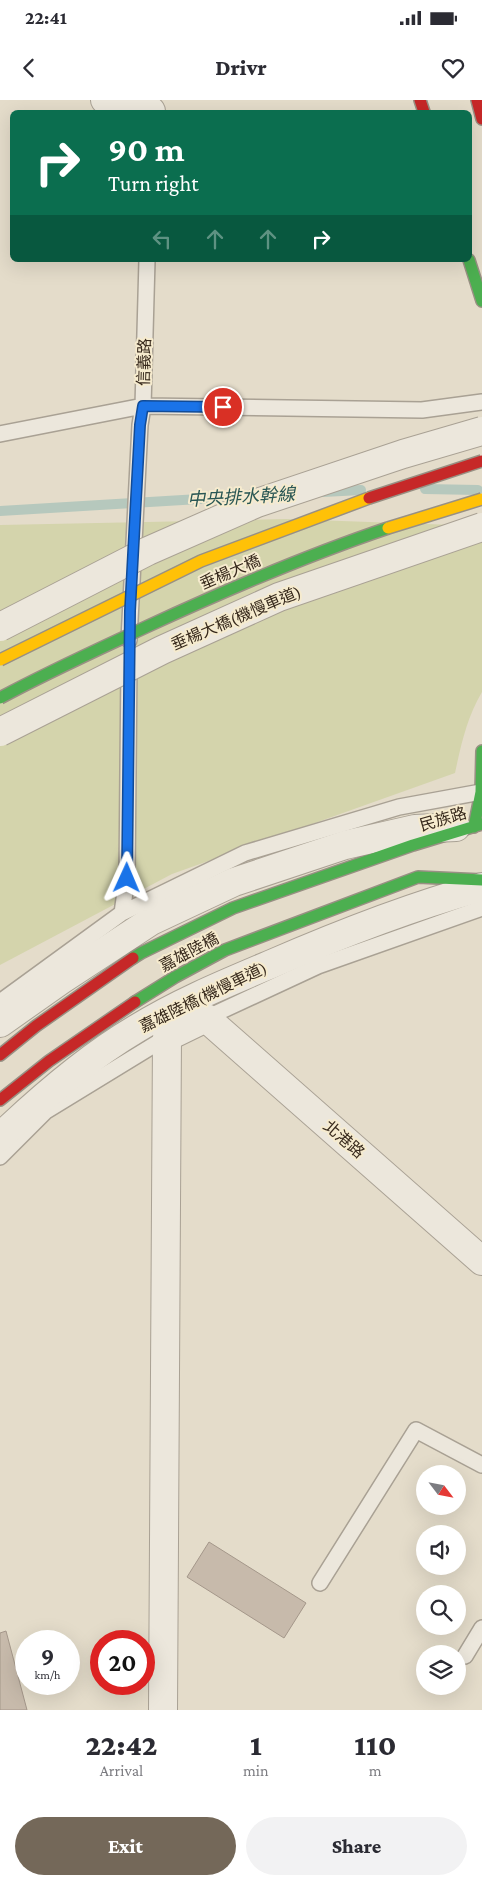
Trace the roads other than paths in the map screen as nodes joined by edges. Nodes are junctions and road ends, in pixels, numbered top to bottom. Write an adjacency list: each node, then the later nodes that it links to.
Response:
1 (105, 100): 3 (street)
2 (476, 100): 4 (main road)
3 (151, 108)
4 (482, 119)
5 (147, 262): 9 (lane, 信義路)
6 (470, 262): 7 (main road)
7 (482, 301)
8 (482, 402): 9 (lane)
9 (143, 406): 11 (lane); 26 (lane, 信義路, bridge)
10 (482, 431): 15 (street, bridge)
11 (0, 434)
12 (482, 461): 16 (main road, 垂楊大橋, bridge)
13 (482, 499): 17 (main road, 垂楊大橋, bridge)
14 (482, 526): 18 (street, 垂楊大橋(機慢車道), bridge)
15 (0, 627)
16 (0, 660)
17 (0, 698)
18 (0, 732)
19 (482, 751): 20 (main road)
20 (480, 792): 21 (main road); 26 (lane)
21 (478, 825): 22 (street)
22 (414, 837): 29 (street); 31 (main road, 嘉雄陸橋)
23 (482, 880): 32 (main road, 嘉雄陸橋)
24 (482, 886): 33 (street, 嘉雄陸橋(機慢車道))
25 (482, 908): 28 (lane)
26 (122, 913): 27 (lane)
27 (0, 1002)
28 (206, 1018): 30 (street); 35 (street, 北港路)
29 (0, 1023)
30 (166, 1037): 34 (lane); 40 (street)
31 (0, 1056)
32 (0, 1100)
33 (0, 1137)
34 (0, 1157)
35 (482, 1261)
36 (482, 1465): 37 (lane)
37 (320, 1583)
38 (482, 1628): 39 (lane)
39 (466, 1654)
40 (163, 1710)

